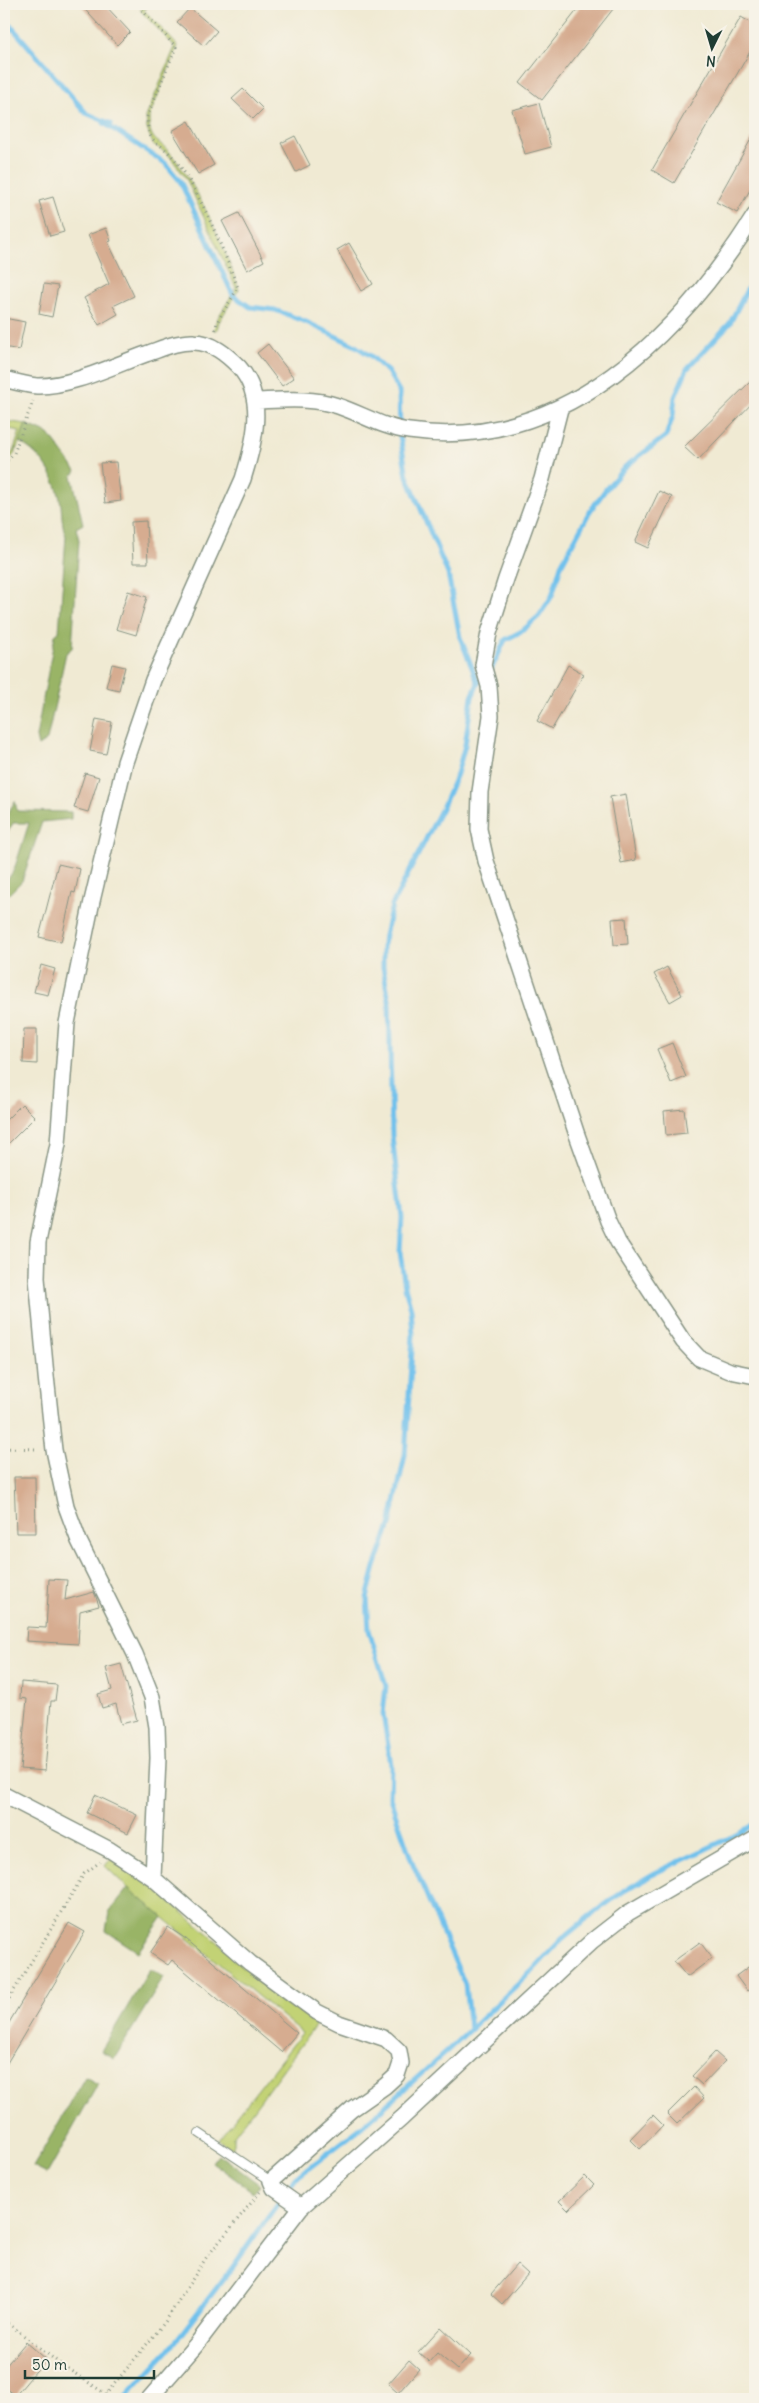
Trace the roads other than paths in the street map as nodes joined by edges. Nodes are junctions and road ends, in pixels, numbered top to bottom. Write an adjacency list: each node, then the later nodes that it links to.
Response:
1 (755, 216): 4 (street)
2 (4, 379): 3 (street)
3 (255, 401): 4 (street); 8 (street)
4 (560, 409): 5 (street)
5 (755, 1376)
6 (4, 1795): 8 (street)
7 (755, 1839): 11 (street)
8 (153, 1878): 10 (street)
9 (199, 2133): 10 (lane)
10 (272, 2184): 11 (street)
11 (296, 2204): 12 (street)
12 (149, 2399)

